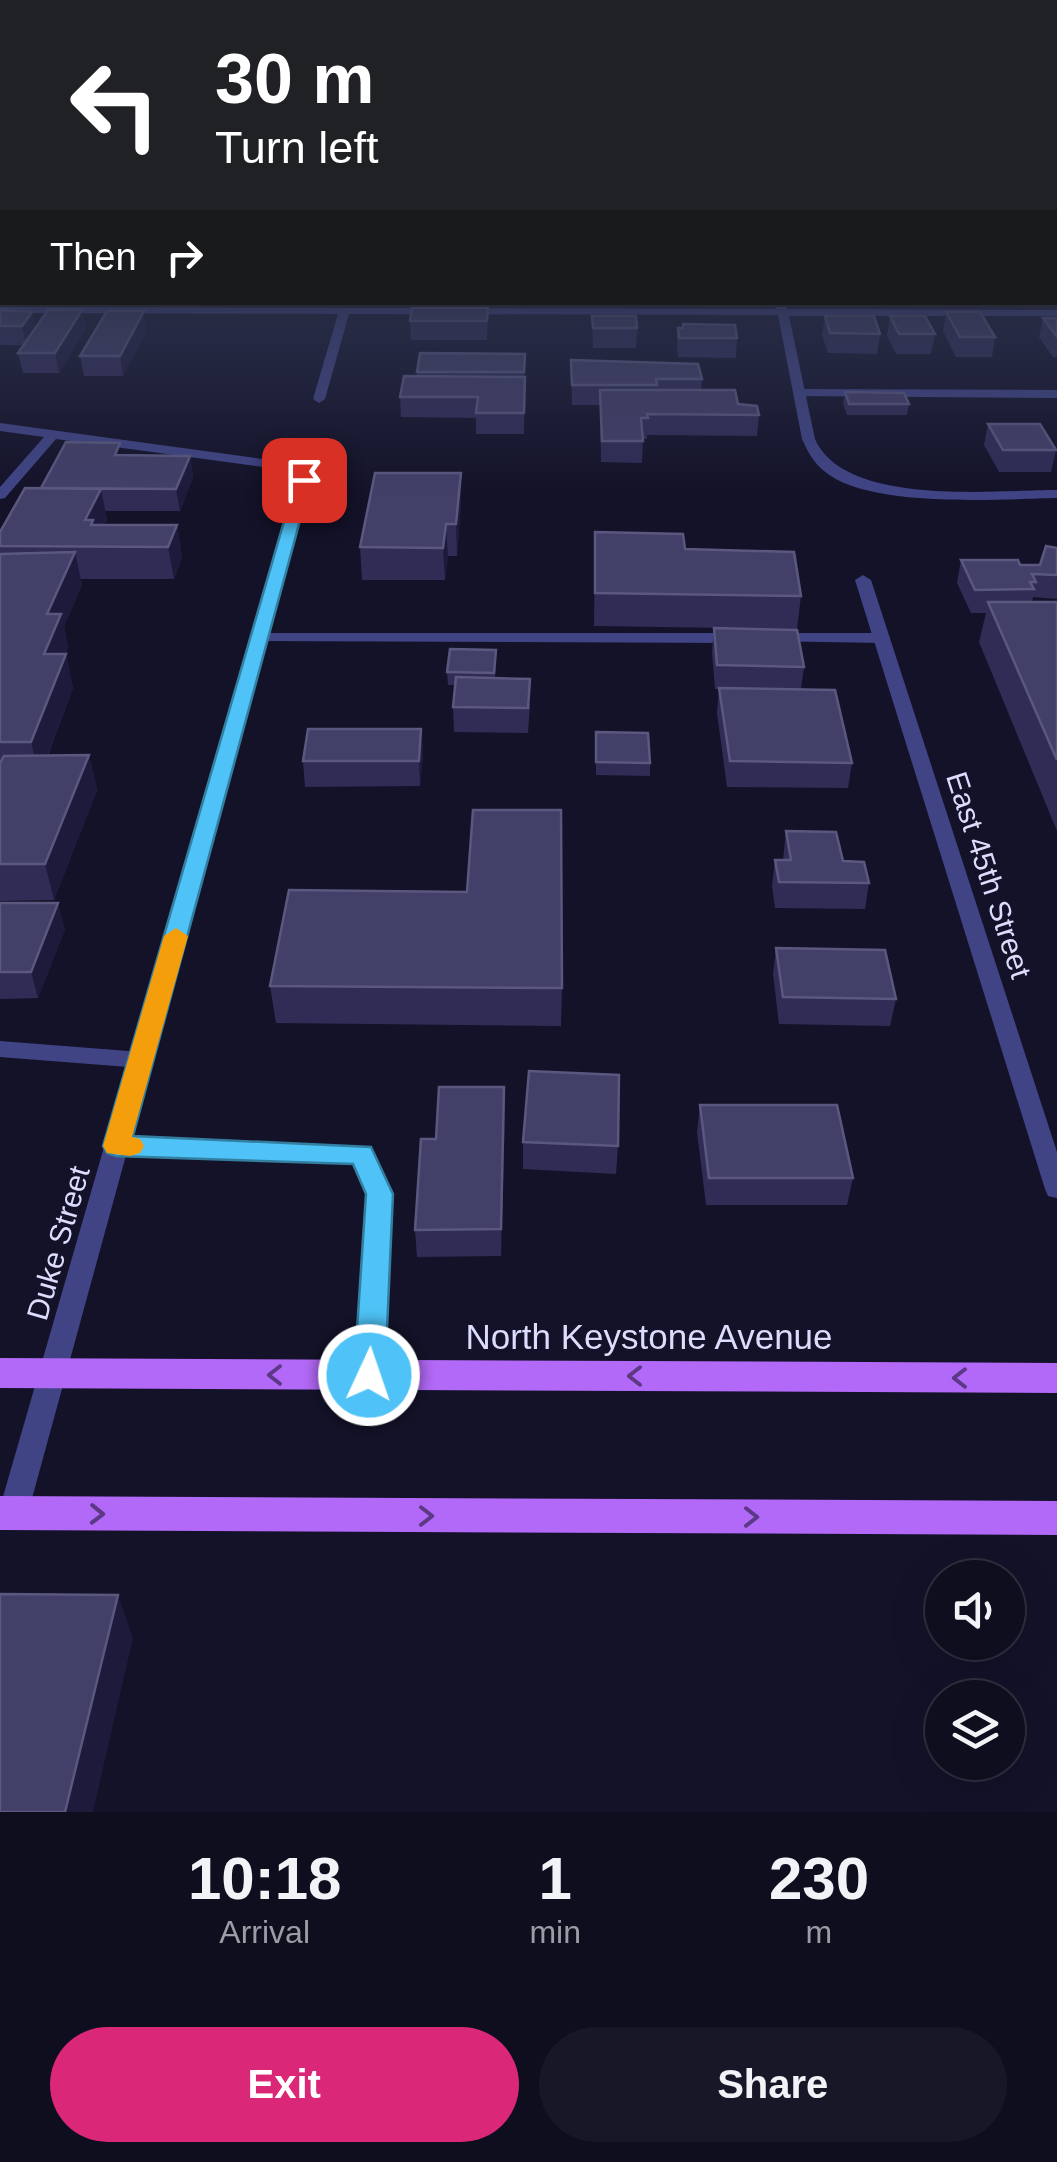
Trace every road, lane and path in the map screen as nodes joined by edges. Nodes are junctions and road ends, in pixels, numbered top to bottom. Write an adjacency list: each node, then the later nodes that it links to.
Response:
1 (340, 324): 5 (street)
2 (784, 324): 3 (street)
3 (800, 393): 4 (street); 8 (street)
4 (1057, 394)
5 (319, 400)
6 (0, 427): 7 (street)
7 (53, 434): 9 (street); 11 (street, Duke Street)
8 (1057, 494)
9 (0, 495)
10 (864, 580): 12 (street, East 45th Street)
11 (259, 638): 12 (street); 14 (street, Duke Street)
12 (882, 638): 16 (street, East 45th Street)
13 (0, 1049): 14 (street)
14 (141, 1060): 15 (street, Duke Street)
15 (116, 1146): 18 (street, Duke Street); 19 (street)
16 (1057, 1189)
17 (0, 1373): 18 (main road, North Keystone Avenue)
18 (53, 1374): 19 (main road, North Keystone Avenue, one-way to 18); 21 (street, Duke Street)
19 (369, 1375): 20 (main road, North Keystone Avenue, one-way to 19)
20 (1057, 1378)
21 (7, 1513): 22 (main road, one-way to 22)
22 (1057, 1518)

